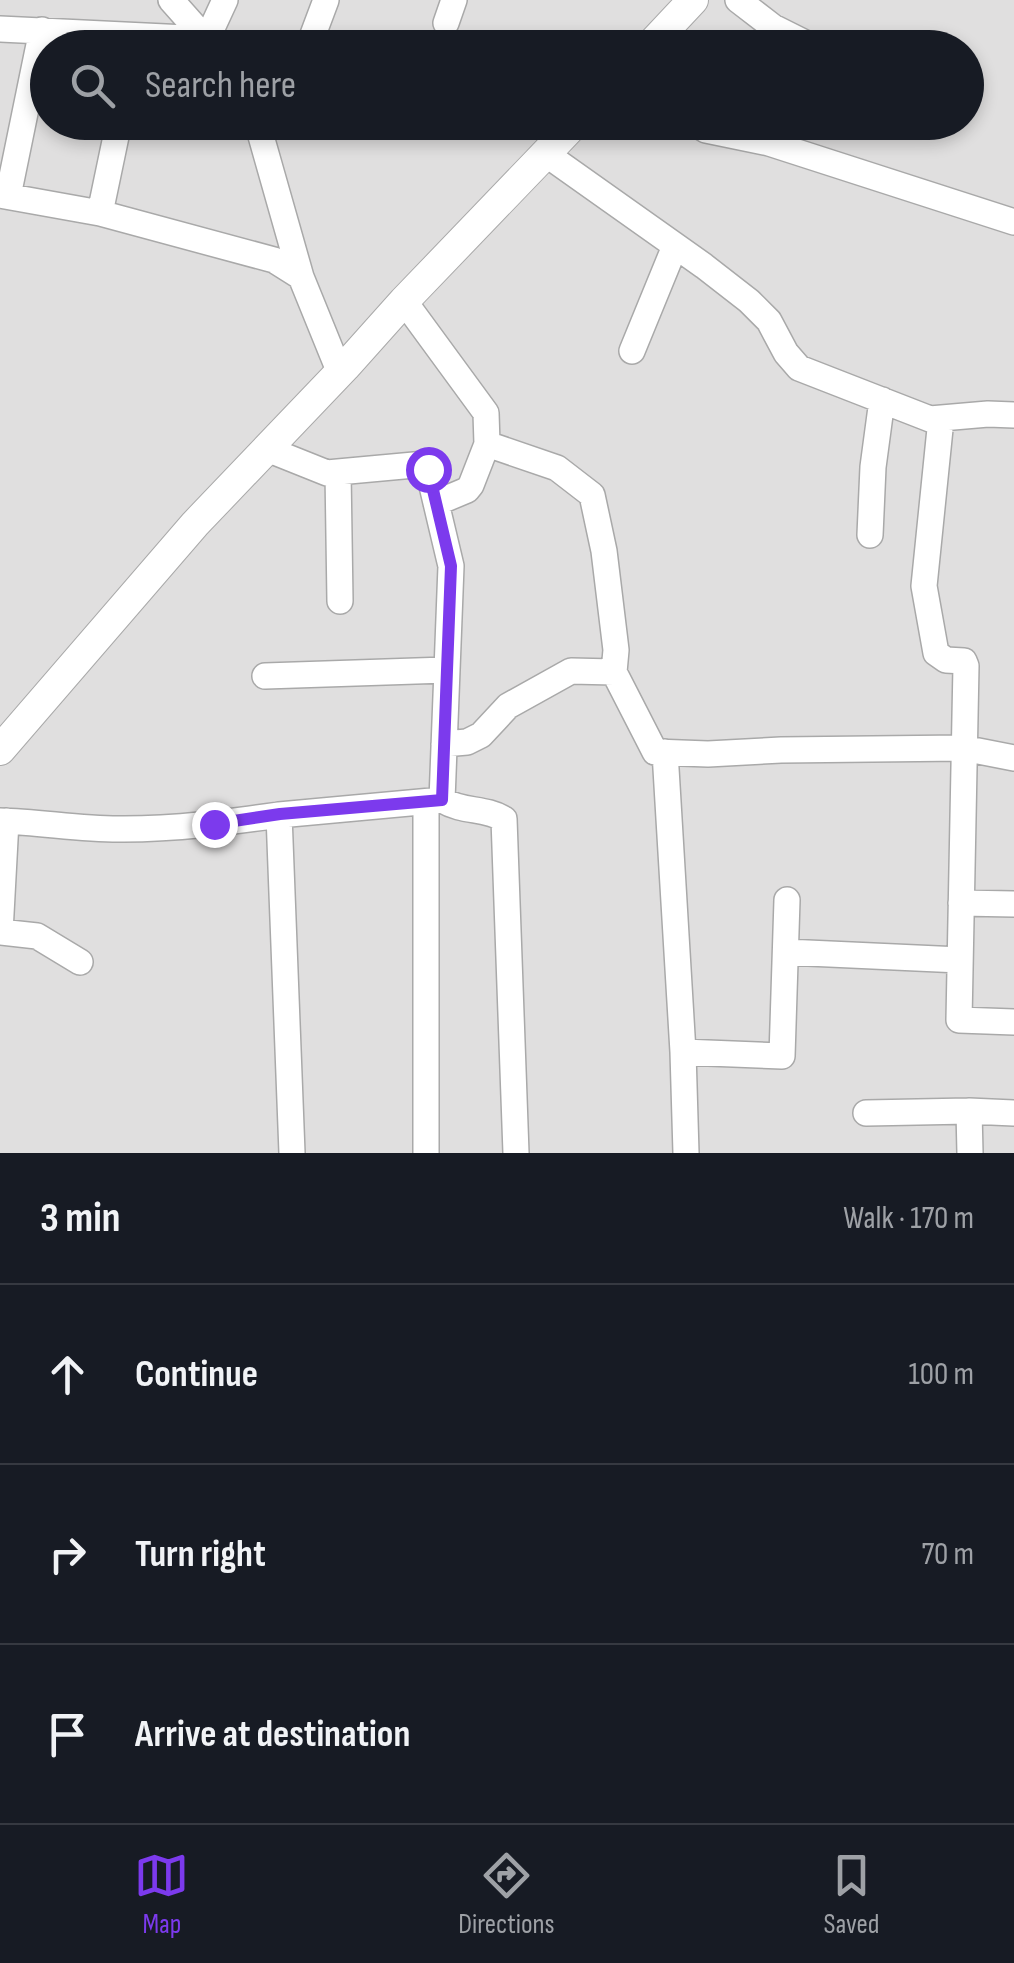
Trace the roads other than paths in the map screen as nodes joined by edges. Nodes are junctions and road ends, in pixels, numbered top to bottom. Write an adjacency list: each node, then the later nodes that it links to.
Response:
1 (172, 0): 8 (street)
2 (226, 0): 9 (street)
3 (326, 0): 10 (street)
4 (693, 0): 11 (street)
5 (738, 0): 12 (street)
6 (0, 29): 7 (street)
7 (42, 30)
8 (199, 30)
9 (215, 30)
10 (315, 30)
11 (665, 30)
12 (779, 30)
13 (30, 82): 19 (street)
14 (115, 140): 20 (street)
15 (263, 140): 23 (street)
16 (559, 140): 18 (street)
17 (754, 140): 21 (street)
18 (546, 154): 22 (street); 24 (street)
19 (4, 195): 20 (street)
20 (100, 213): 23 (street)
21 (1014, 222)
22 (675, 246): 25 (street); 27 (street)
23 (301, 277): 26 (street)
24 (404, 301): 26 (street); 30 (street)
25 (632, 351)
26 (340, 373): 31 (street)
27 (882, 400): 29 (street); 34 (street)
28 (1014, 415): 29 (street)
29 (942, 419): 40 (street)
30 (487, 444): 33 (street); 37 (street)
31 (267, 450): 32 (street); 41 (street)
32 (338, 472): 33 (street); 35 (street)
33 (436, 504): 36 (street)
34 (870, 535)
35 (340, 601)
36 (446, 670): 38 (street); 39 (street)
37 (614, 672): 39 (street); 42 (street)
38 (264, 676)
39 (444, 744): 44 (street)
40 (963, 748): 42 (street); 43 (street); 48 (street)
41 (0, 750)
42 (665, 752): 54 (street)
43 (1014, 758)
44 (434, 801): 45 (street); 59 (street); 60 (street)
45 (280, 814): 46 (street); 58 (street)
46 (3, 822): 52 (street)
47 (787, 900): 50 (street)
48 (961, 903): 49 (street); 51 (street)
49 (1014, 904)
50 (786, 952): 51 (street); 54 (street)
51 (960, 960): 53 (street)
52 (80, 962)
53 (1014, 1022)
54 (683, 1052): 61 (street)
55 (969, 1111): 56 (street); 57 (street); 62 (street)
56 (866, 1113)
57 (1014, 1113)
58 (292, 1153)
59 (426, 1153)
60 (516, 1153)
61 (686, 1153)
62 (970, 1153)

